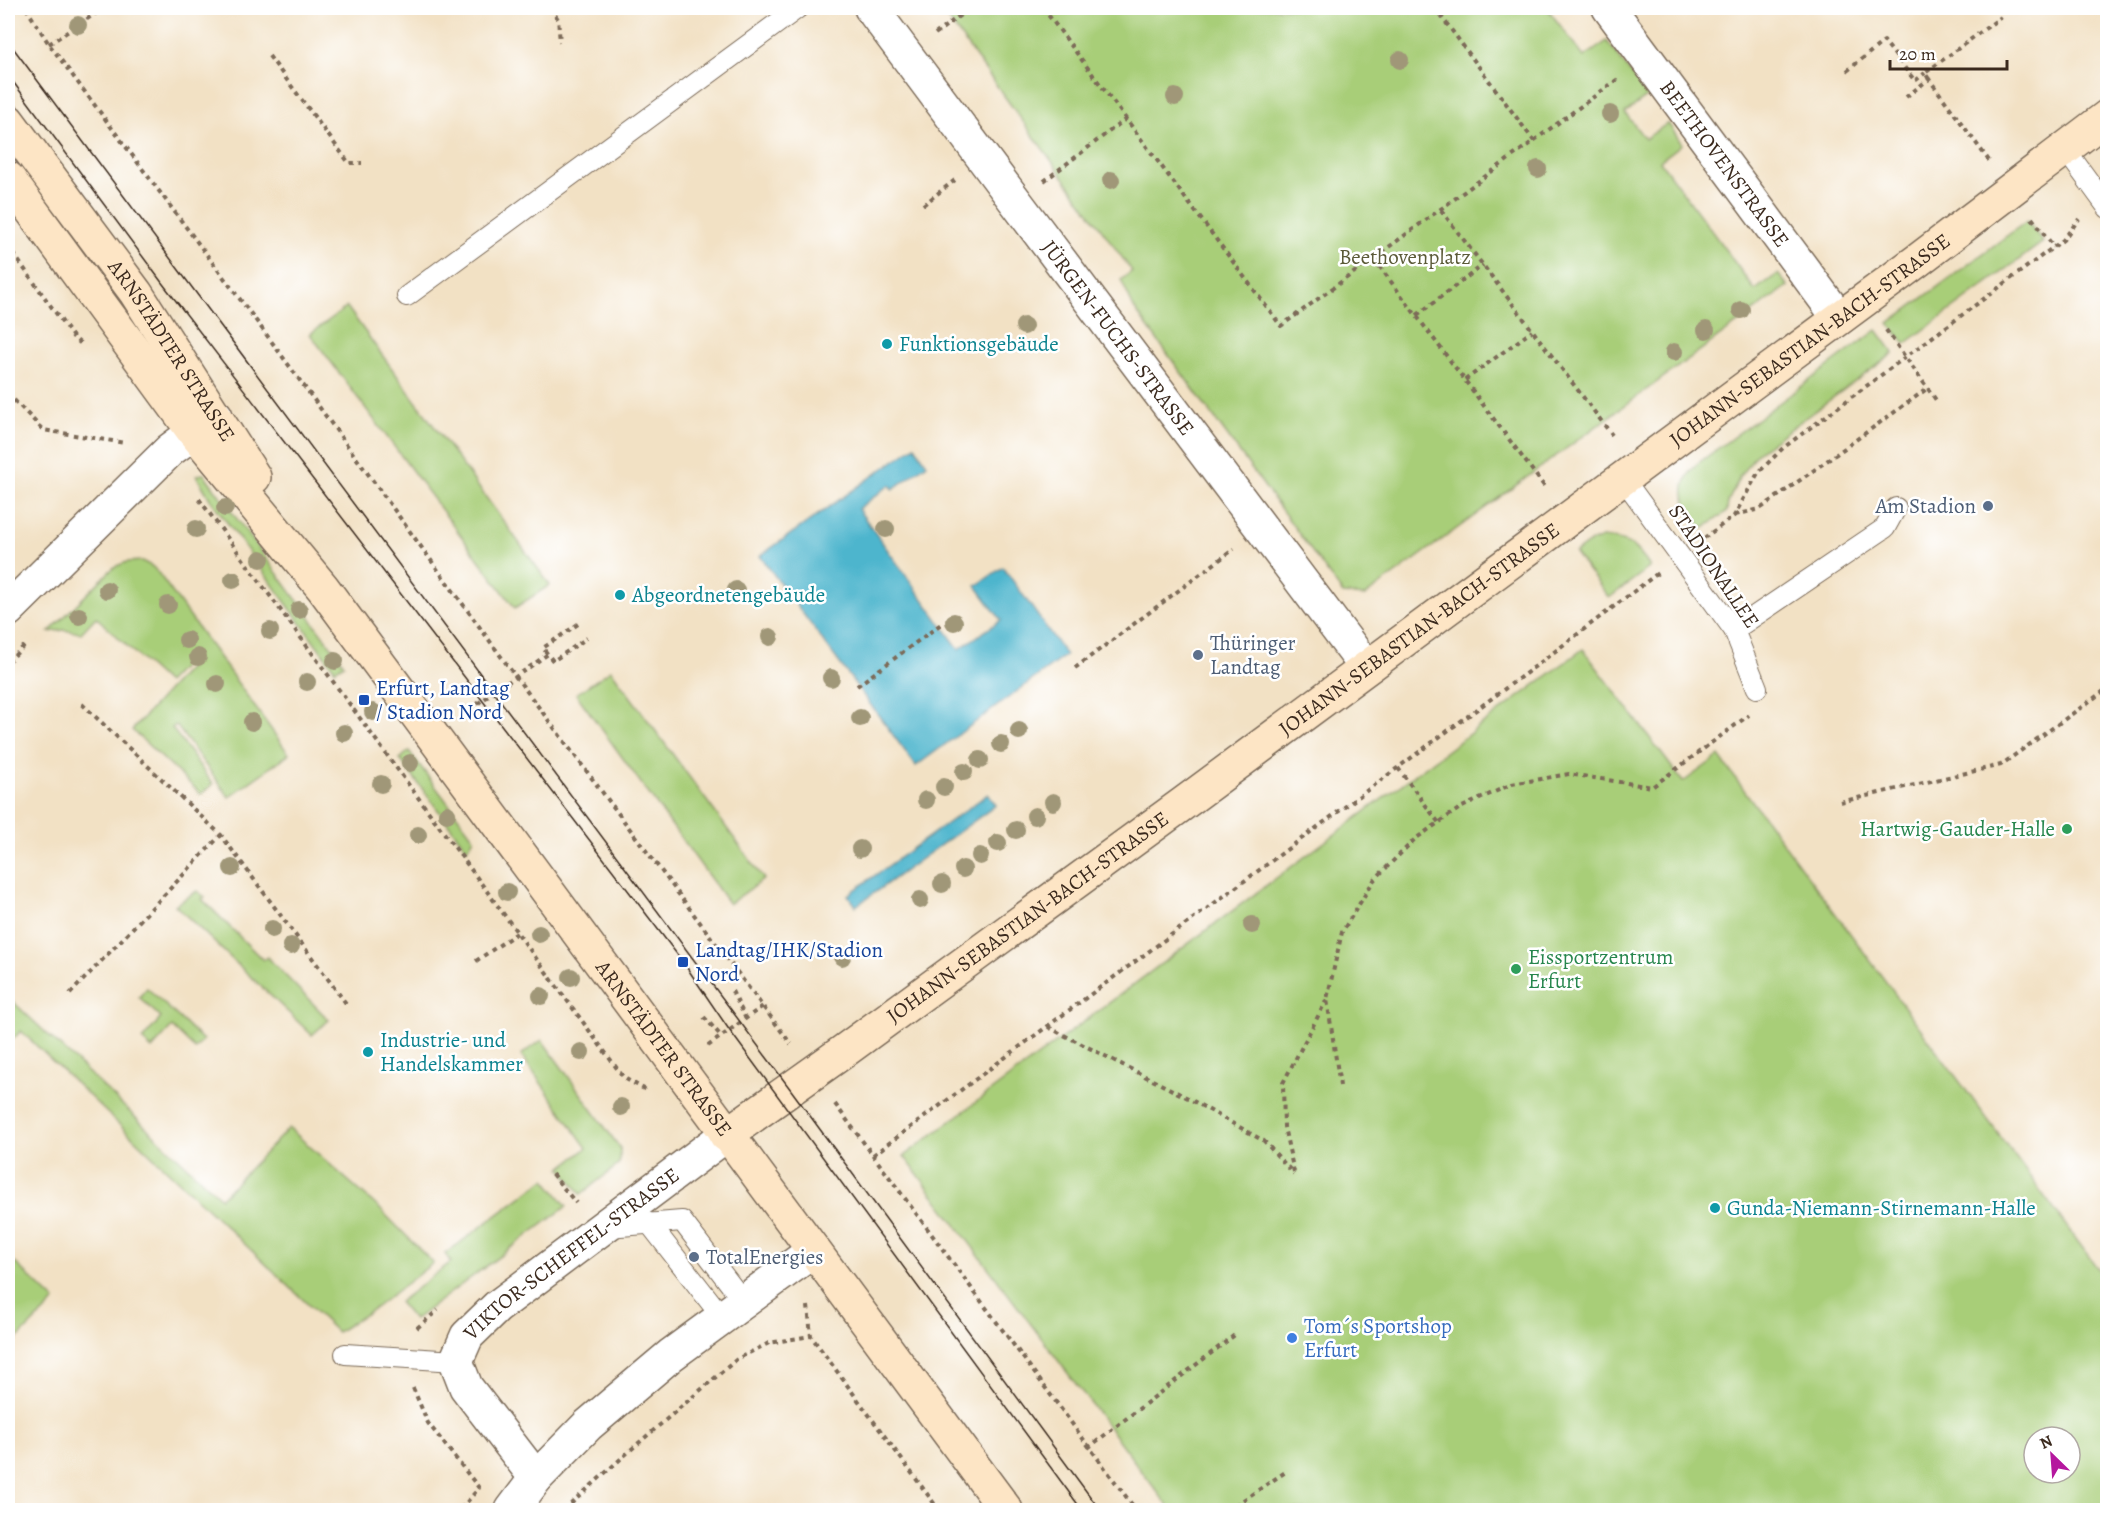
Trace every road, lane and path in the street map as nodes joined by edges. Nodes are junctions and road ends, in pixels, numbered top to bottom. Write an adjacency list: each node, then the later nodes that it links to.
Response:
1 (26, 8): 13 (path)
2 (104, 8): 13 (path)
3 (550, 8): 12 (path)
4 (798, 8): 34 (lane)
5 (871, 8): 58 (street, JÜRGEN-FUCHS-STRASSE)
6 (970, 8): 11 (path)
7 (1043, 8): 20 (path)
8 (1435, 8): 23 (path)
9 (1609, 8): 15 (street, BEETHOVENSTRASSE)
10 (2001, 17): 17 (path)
11 (950, 23)
12 (560, 42)
13 (49, 44): 60 (path)
14 (269, 56): 25 (path)
15 (1647, 58): 23 (path); 35 (street, BEETHOVENSTRASSE)
16 (1846, 70): 17 (path)
17 (1925, 73): 18 (path)
18 (1929, 79): 19 (path); 28 (path)
19 (1906, 97)
20 (1127, 118): 26 (path); 32 (path)
21 (8, 121): 43 (main road, ARNSTÄDTER STRASSE)
22 (2104, 126): 24 (main road, JOHANN-SEBASTIAN-BACH-STRASSE)
23 (1534, 141): 30 (path)
24 (2065, 149): 28 (main road, JOHANN-SEBASTIAN-BACH-STRASSE); 29 (lane)
25 (362, 163)
26 (1057, 171)
27 (8, 178): 43 (main road, ARNSTÄDTER STRASSE)
28 (2011, 190): 31 (path); 35 (main road, JOHANN-SEBASTIAN-BACH-STRASSE)
29 (2104, 203): 31 (path)
30 (1441, 210): 32 (path); 33 (path)
31 (2054, 247): 38 (path)
32 (1374, 259): 36 (path)
33 (1482, 265): 36 (path); 37 (path)
34 (407, 296)
35 (1851, 309): 38 (path); 46 (main road, JOHANN-SEBASTIAN-BACH-STRASSE)
36 (1417, 315): 39 (path)
37 (1532, 330): 39 (path); 44 (path)
38 (1906, 358): 40 (path); 49 (path)
39 (1465, 380): 47 (path)
40 (1928, 388): 42 (path); 49 (path)
41 (14, 400): 45 (path)
42 (1936, 400)
43 (193, 432): 52 (street); 71 (path); 82 (main road, ARNSTÄDTER STRASSE)
44 (1612, 435)
45 (91, 438)
46 (1622, 477): 51 (lane, STADIONALLEE); 58 (main road, JOHANN-SEBASTIAN-BACH-STRASSE)
47 (1544, 486)
48 (1896, 508): 55 (lane)
49 (1734, 516): 51 (path)
50 (1233, 549): 59 (path)
51 (1681, 555): 55 (lane, STADIONALLEE); 67 (path)
52 (8, 610)
53 (578, 624): 57 (path)
54 (940, 624): 61 (path)
55 (1734, 630): 62 (lane, STADIONALLEE)
56 (587, 638): 57 (path)
57 (548, 654): 60 (path)
58 (1366, 667): 82 (main road, JOHANN-SEBASTIAN-BACH-STRASSE)
59 (1075, 668)
60 (516, 677): 65 (path); 78 (path)
61 (857, 686)
62 (1757, 688)
63 (2108, 688): 68 (path)
64 (82, 704): 70 (path)
65 (470, 709)
66 (1757, 709): 69 (path)
67 (1398, 768): 69 (path); 79 (path)
68 (1840, 802)
69 (1438, 822): 75 (path)
70 (221, 835): 74 (path); 76 (path)
71 (517, 933): 72 (path); 81 (path)
72 (476, 961)
73 (732, 991): 78 (path)
74 (70, 994)
75 (1327, 999): 79 (path); 80 (path)
76 (348, 1006)
77 (704, 1017): 78 (path)
78 (746, 1018)
79 (1048, 1027): 92 (path)
80 (1340, 1086)
81 (654, 1099)
82 (726, 1135): 84 (street, VIKTOR-SCHEFFEL-STRASSE); 85 (main road, ARNSTÄDTER STRASSE)
83 (649, 1223): 84 (lane); 87 (lane); 87 (lane)
84 (603, 1228): 91 (street, VIKTOR-SCHEFFEL-STRASSE)
85 (813, 1251): 86 (street); 98 (main road, ARNSTÄDTER STRASSE)
86 (783, 1272): 87 (street); 89 (path)
87 (732, 1309): 94 (street)
88 (1236, 1334): 92 (path)
89 (811, 1336): 96 (path); 97 (path)
90 (345, 1354): 91 (lane)
91 (456, 1361): 94 (street, VIKTOR-SCHEFFEL-STRASSE)
92 (1089, 1448): 99 (path)
93 (1287, 1471): 100 (path)
94 (536, 1478): 95 (street)
95 (512, 1510)
96 (564, 1510)
97 (939, 1510)
98 (1006, 1510)
99 (1136, 1510)
100 (1228, 1510)

